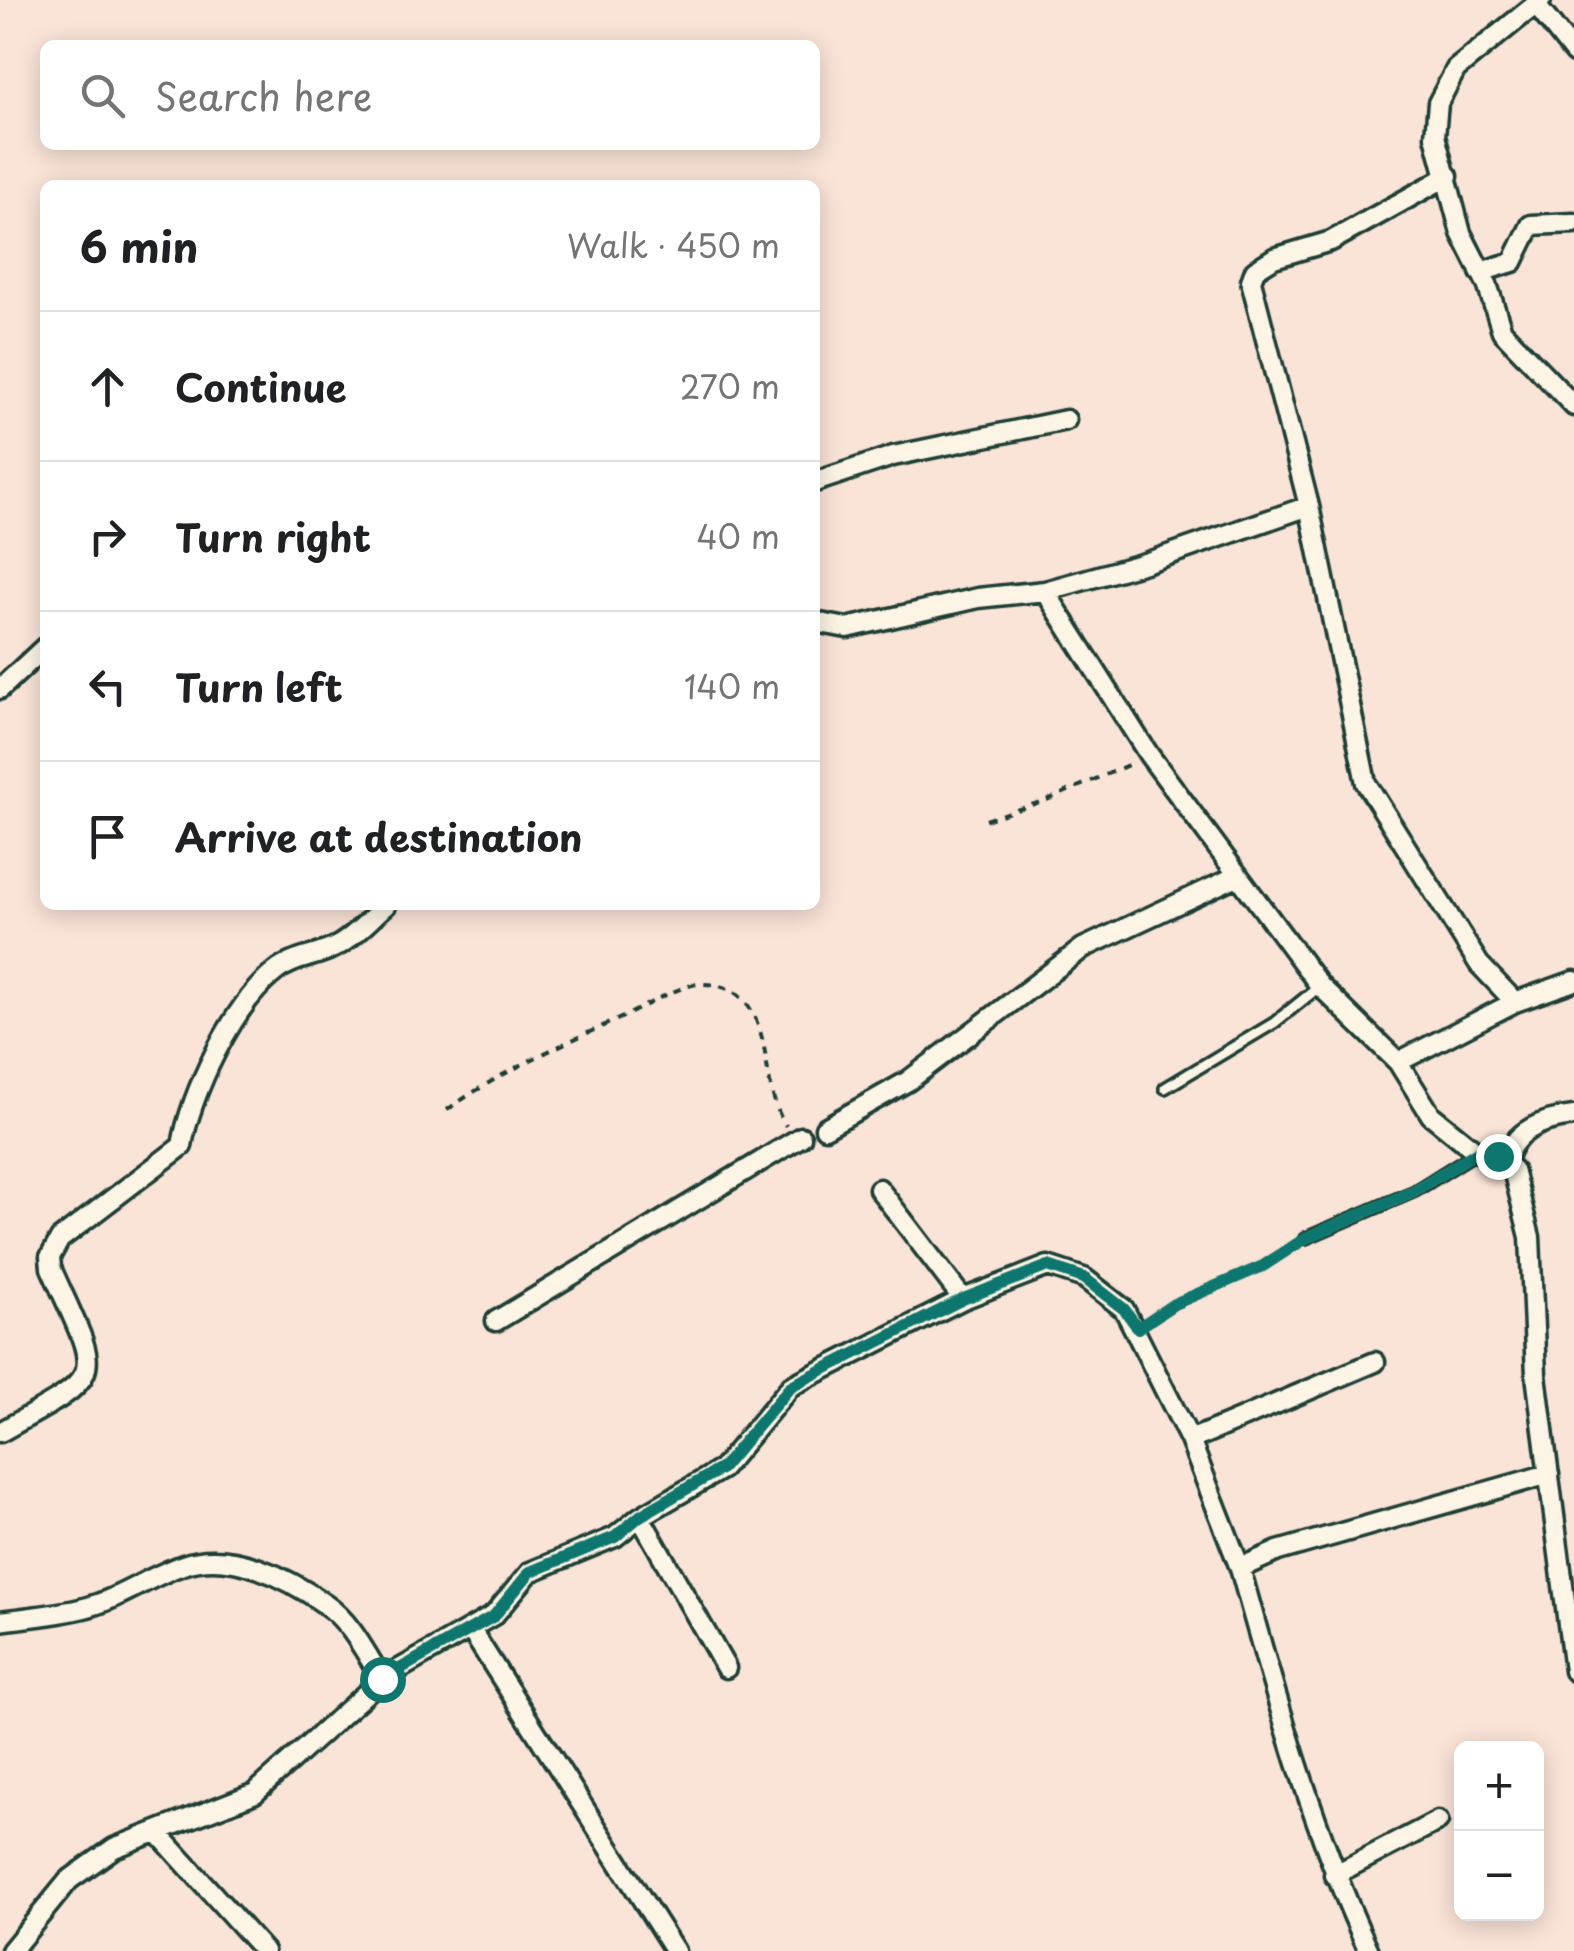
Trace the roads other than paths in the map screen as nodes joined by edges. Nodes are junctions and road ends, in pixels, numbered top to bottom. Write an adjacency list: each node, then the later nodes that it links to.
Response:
1 (1539, 2): 2 (street); 3 (street)
2 (1574, 52)
3 (1448, 176): 5 (street); 9 (street)
4 (1574, 223): 5 (street)
5 (1480, 272): 6 (street)
6 (1574, 406)
7 (1066, 420): 8 (street)
8 (820, 480)
9 (1309, 506): 10 (street); 18 (street)
10 (1044, 590): 11 (street); 14 (street)
11 (820, 623)
12 (40, 653): 13 (street)
13 (0, 689)
14 (1237, 876): 17 (street); 22 (street)
15 (380, 910): 31 (street)
16 (1573, 983): 18 (street)
17 (1320, 986): 19 (street); 20 (lane)
18 (1515, 1002): 19 (street)
19 (1398, 1062): 24 (street)
20 (1165, 1088)
21 (1574, 1116): 25 (street)
22 (825, 1128)
23 (801, 1137): 29 (street)
24 (1477, 1152): 25 (street); 27 (lane)
25 (1506, 1162): 33 (street)
26 (878, 1189): 28 (street)
27 (1306, 1238)
28 (963, 1299): 32 (street); 34 (street)
29 (496, 1321)
30 (1375, 1362): 32 (street)
31 (0, 1432)
32 (1190, 1440): 35 (street)
33 (1549, 1474): 35 (street); 39 (street)
34 (640, 1516): 37 (street); 38 (street)
35 (1240, 1568): 43 (street)
36 (0, 1621): 40 (street)
37 (471, 1630): 40 (street); 46 (street)
38 (726, 1668)
39 (1574, 1671)
40 (382, 1679): 42 (street)
41 (1438, 1821): 43 (street)
42 (156, 1832): 44 (street); 45 (street)
43 (1334, 1875): 47 (street)
44 (11, 1951)
45 (264, 1951)
46 (675, 1951)
47 (1369, 1951)

